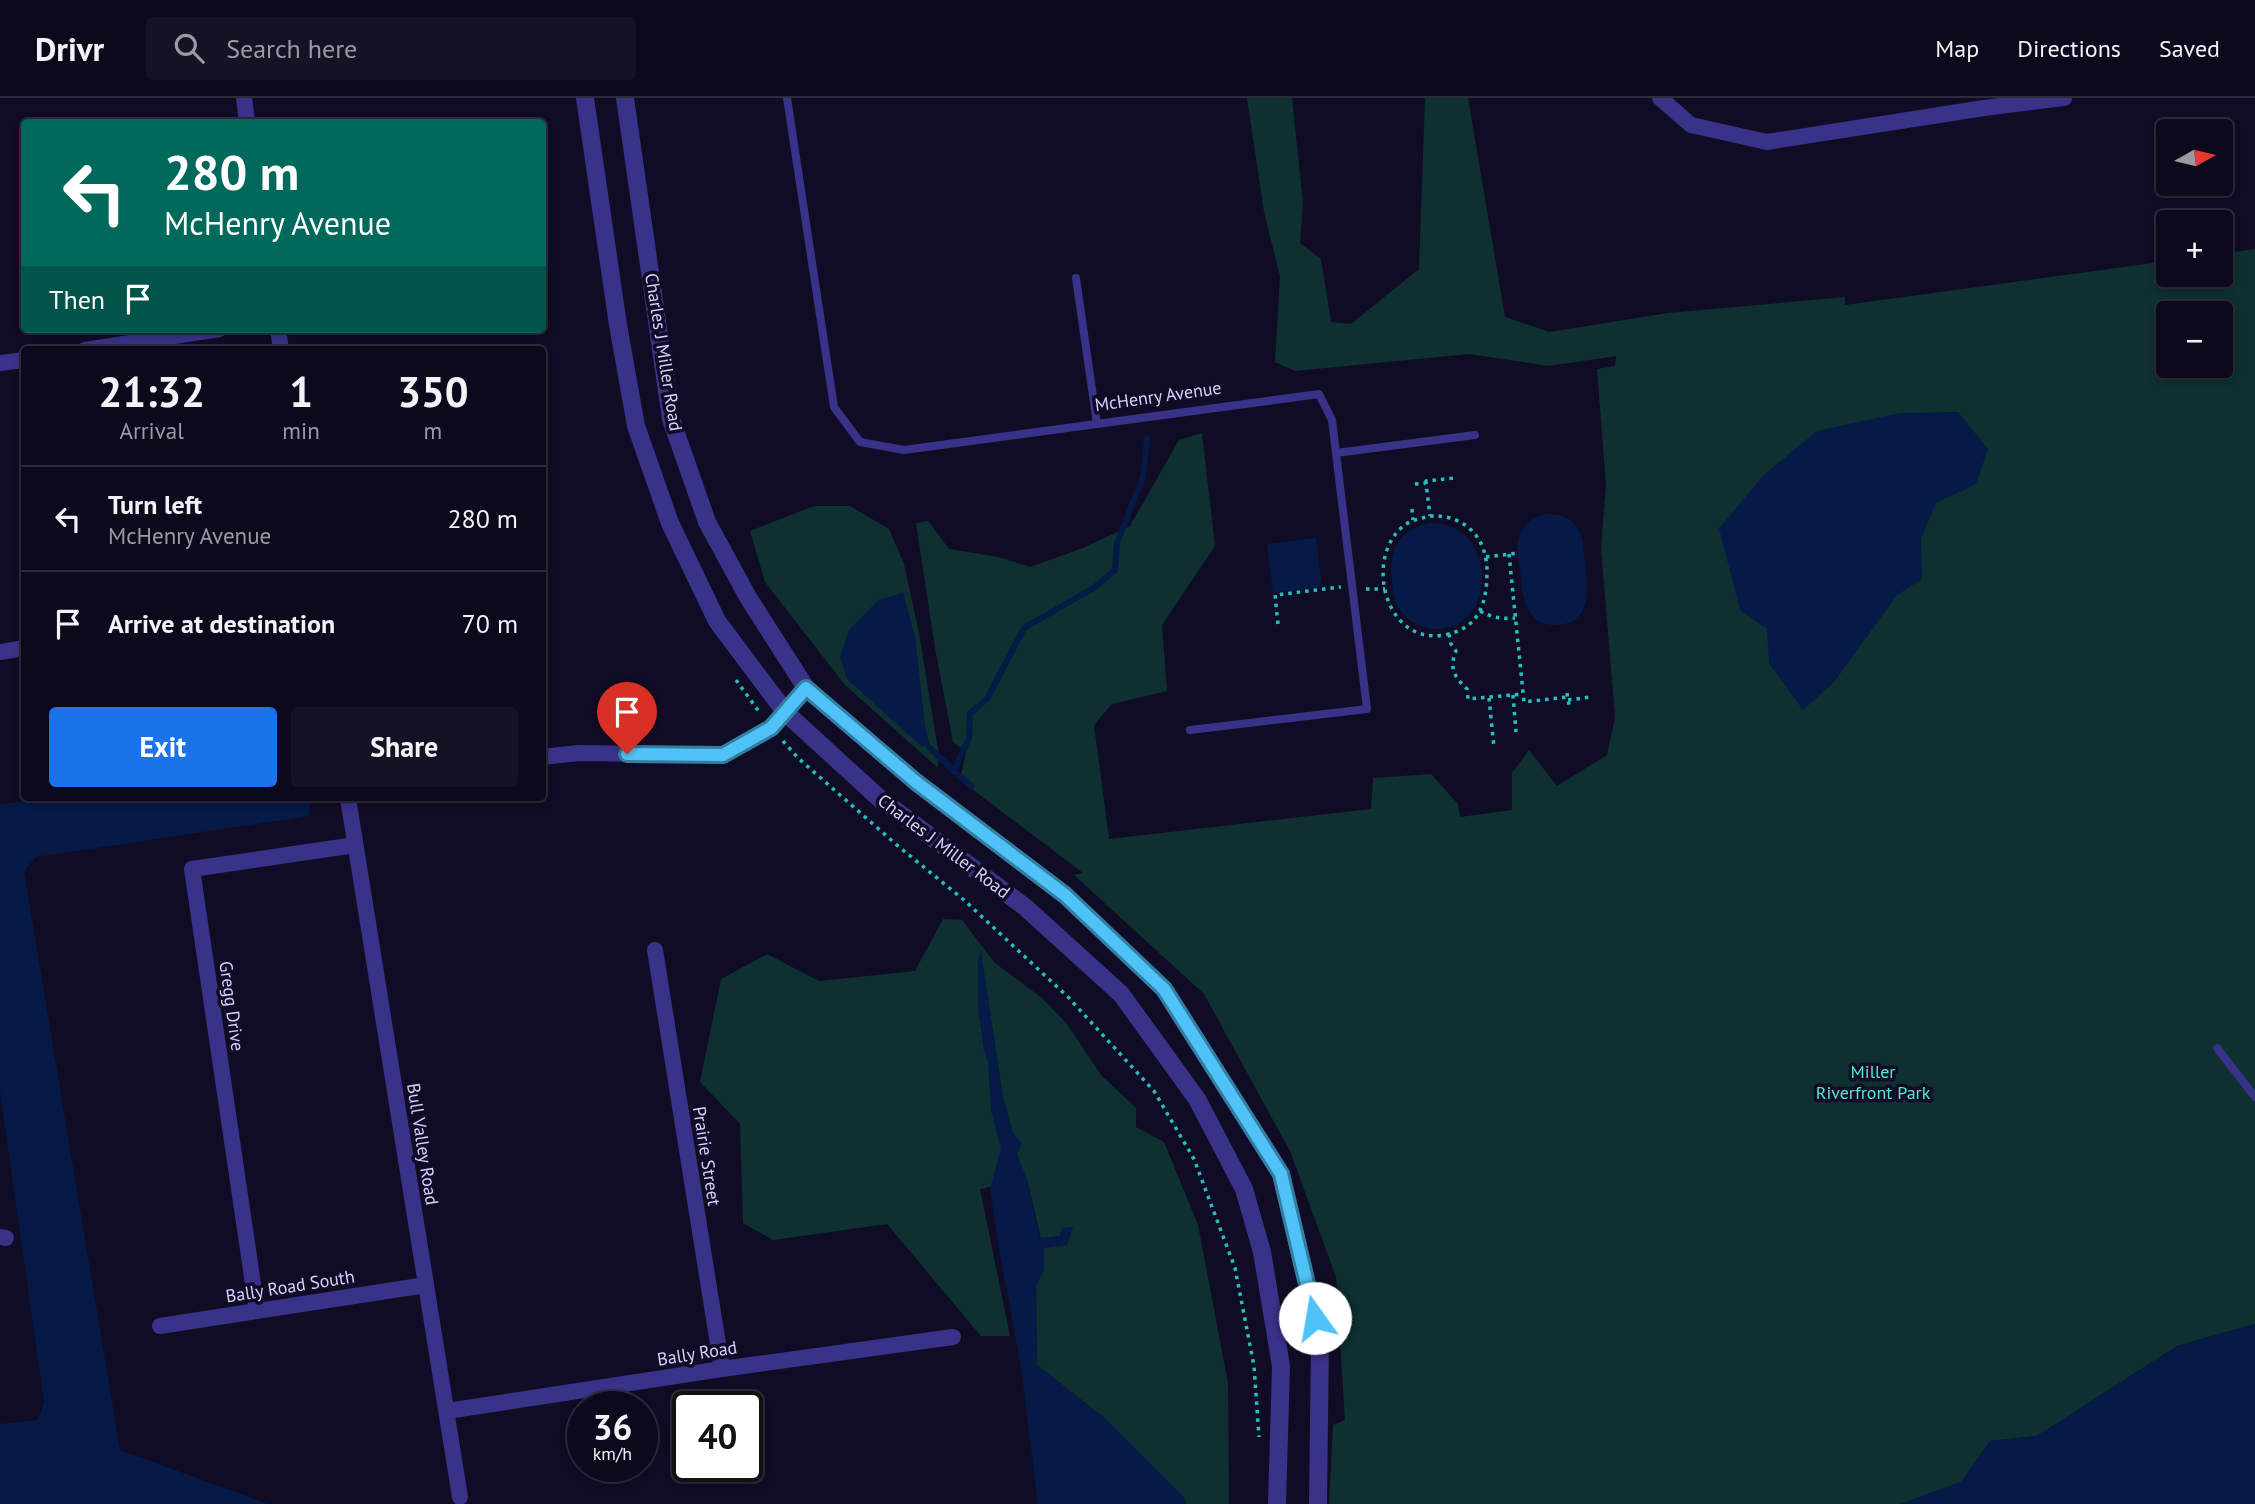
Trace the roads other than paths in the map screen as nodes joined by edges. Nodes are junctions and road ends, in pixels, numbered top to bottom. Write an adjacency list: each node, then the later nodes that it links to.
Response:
1 (244, 98): 8 (street)
2 (585, 98): 20 (street, Charles J Miller Road)
3 (625, 98): 19 (street, Charles J Miller Road)
4 (787, 98): 14 (lane, McHenry Avenue)
5 (1660, 98): 7 (street)
6 (2064, 98): 7 (street)
7 (1983, 103)
8 (247, 119)
9 (1076, 278): 14 (lane)
10 (193, 333): 11 (street)
11 (111, 346)
12 (21, 360): 13 (street)
13 (0, 363)
14 (1097, 424): 16 (lane, McHenry Avenue)
15 (1475, 435): 16 (lane)
16 (1336, 453): 21 (lane, McHenry Avenue)
17 (21, 648): 18 (street)
18 (0, 652)
19 (806, 688): 20 (street); 36 (street, Charles J Miller Road)
20 (786, 713): 22 (street); 35 (street, Charles J Miller Road)
21 (1189, 730)
22 (546, 757)
23 (348, 801): 24 (street, Bull Valley Road)
24 (355, 845): 28 (street, Bull Valley Road); 29 (street, Gregg Drive)
25 (654, 950): 32 (street, Prairie Street)
26 (2217, 1048): 27 (lane)
27 (2255, 1097)
28 (426, 1285): 29 (street, Bally Road South); 33 (street, Bull Valley Road)
29 (257, 1311): 30 (street, Bally Road South)
30 (160, 1326)
31 (953, 1337): 32 (street, Bally Road)
32 (722, 1369): 33 (street, Bally Road)
33 (447, 1411): 34 (street, Bull Valley Road)
34 (460, 1497)
35 (1276, 1504)
36 (1318, 1504)

